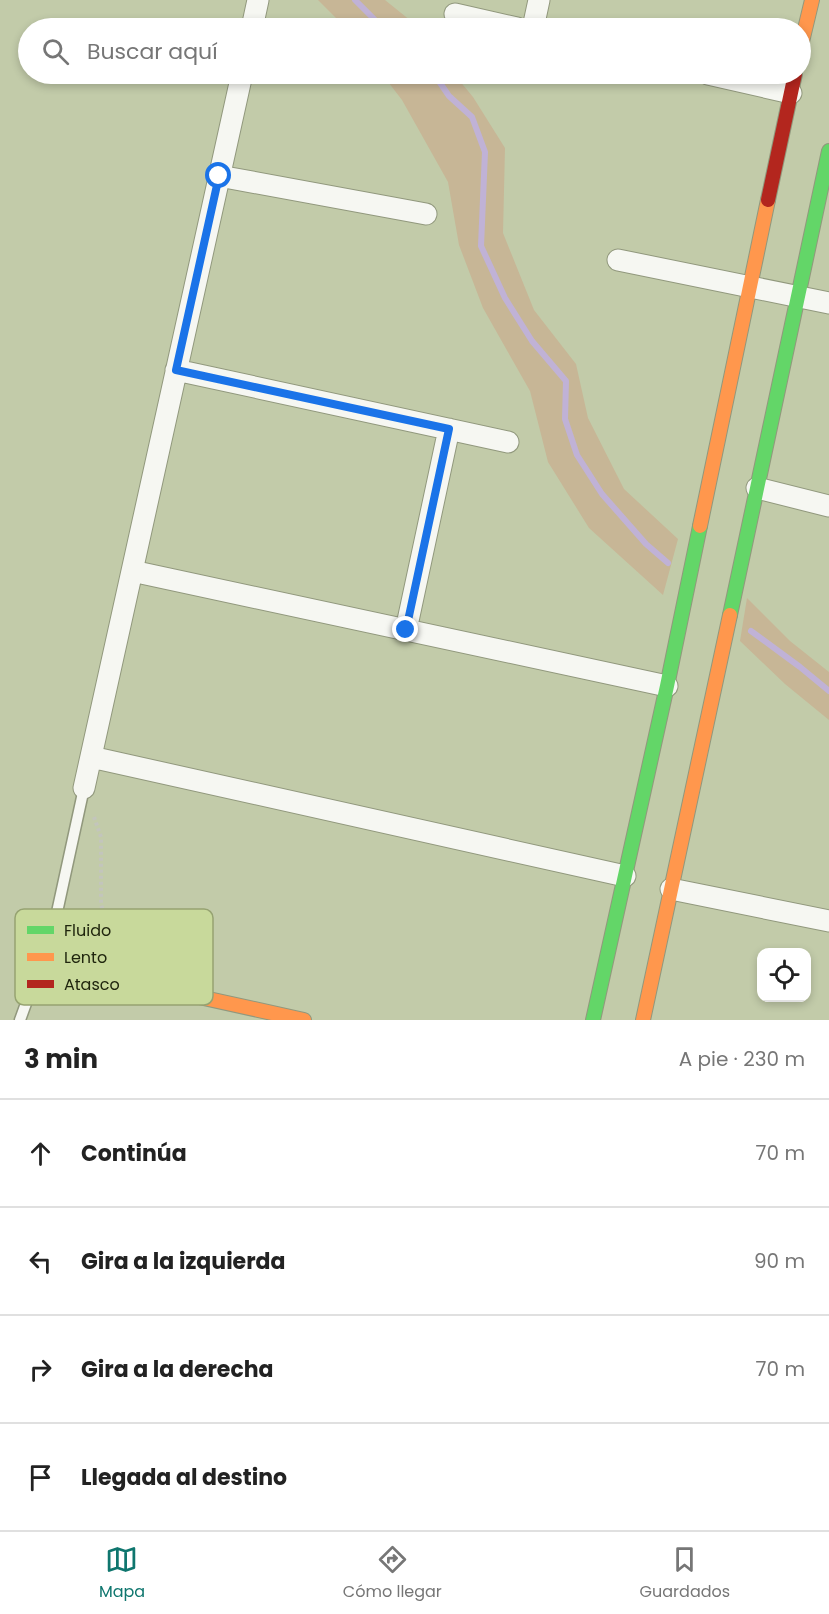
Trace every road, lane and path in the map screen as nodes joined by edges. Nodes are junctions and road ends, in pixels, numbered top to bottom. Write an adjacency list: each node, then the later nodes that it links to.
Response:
1 (258, 0): 5 (street)
2 (539, 0): 7 (street)
3 (812, 0): 8 (street)
4 (455, 14): 6 (street)
5 (254, 18)
6 (473, 18)
7 (534, 18)
8 (808, 18)
9 (240, 84): 12 (street)
10 (793, 84): 15 (street)
11 (829, 151): 16 (street)
12 (219, 176): 13 (street); 18 (street)
13 (426, 214)
14 (618, 260): 15 (street)
15 (749, 286): 16 (street); 25 (street)
16 (798, 296): 17 (street); 21 (street)
17 (829, 303)
18 (176, 370): 19 (street); 23 (street)
19 (449, 429): 20 (street); 24 (street)
20 (508, 442)
21 (757, 488): 22 (street); 29 (street)
22 (829, 506)
23 (132, 571): 24 (street); 26 (street)
24 (406, 630): 25 (street)
25 (667, 686): 28 (street)
26 (91, 757): 27 (street); 28 (street)
27 (84, 788): 30 (lane); 31 (path)
28 (625, 876): 37 (street)
29 (671, 889): 32 (street); 38 (street)
30 (58, 909)
31 (103, 909)
32 (829, 921)
33 (213, 1000): 36 (street)
34 (25, 1005): 35 (lane)
35 (20, 1020)
36 (304, 1020)
37 (593, 1020)
38 (643, 1020)

